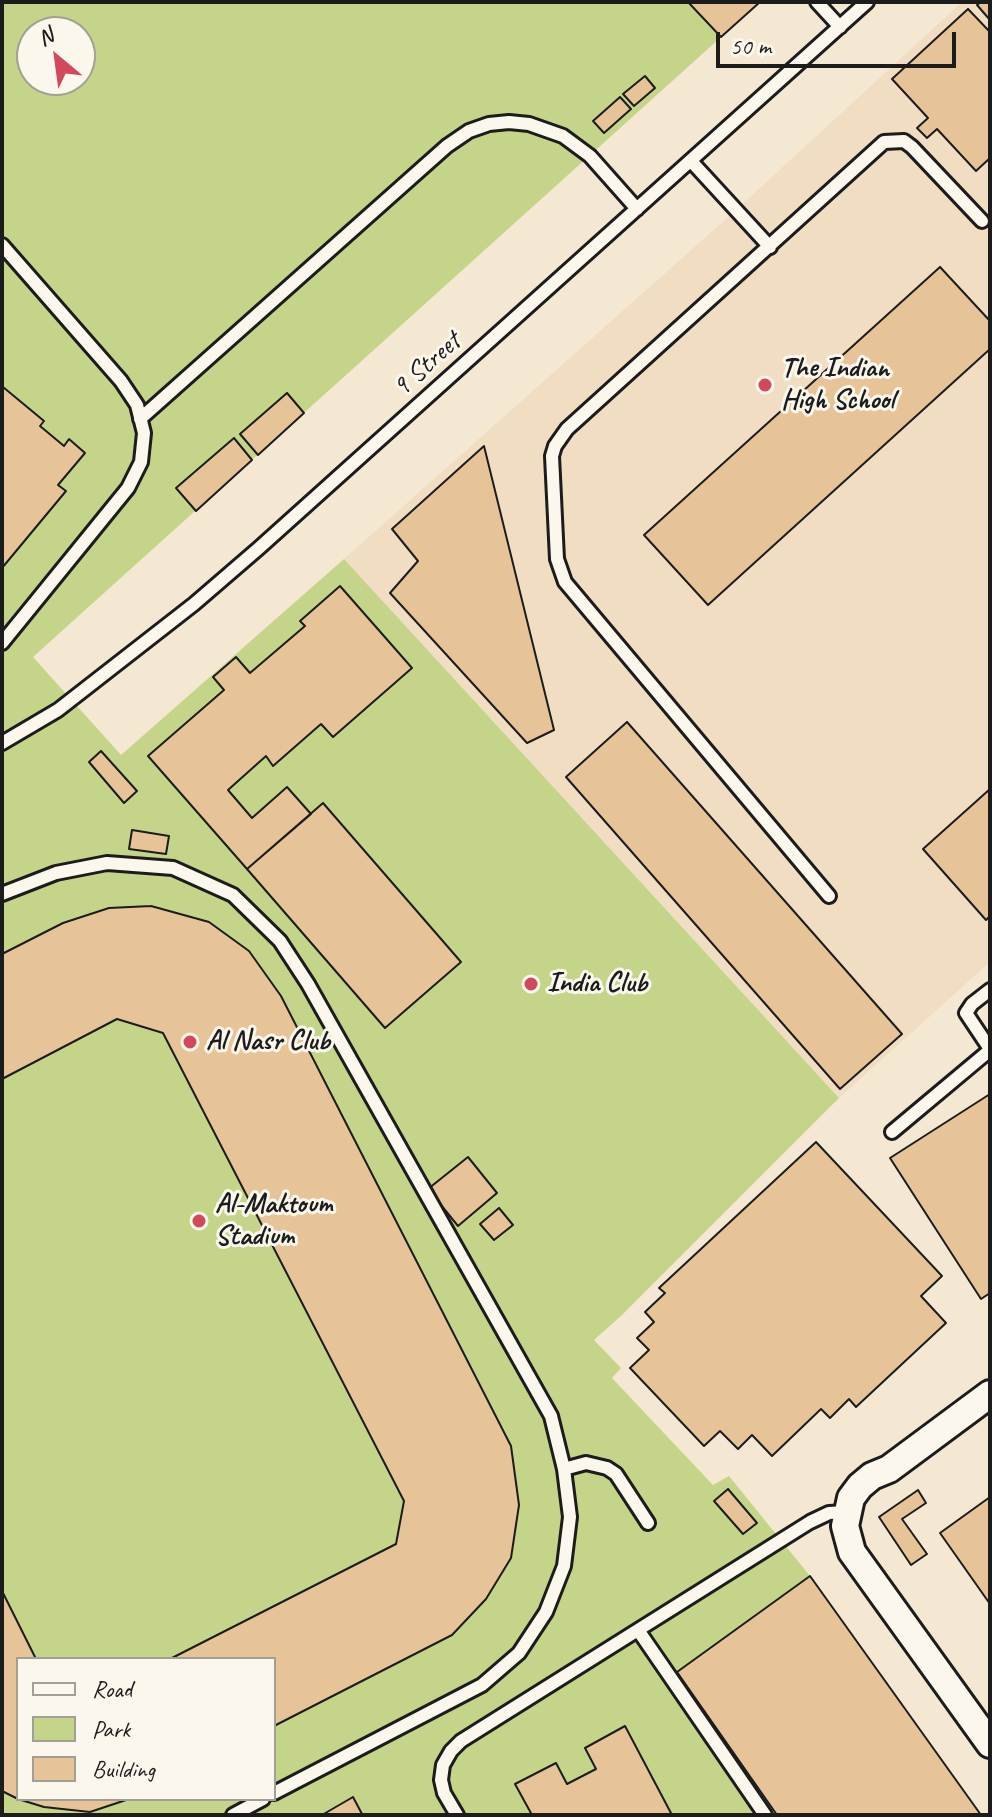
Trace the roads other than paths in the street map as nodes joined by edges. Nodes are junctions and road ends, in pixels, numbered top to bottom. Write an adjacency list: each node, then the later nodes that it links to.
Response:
1 (817, 2): 3 (lane)
2 (867, 2): 3 (lane, 9 Street)
3 (840, 27): 4 (lane, 9 Street)
4 (691, 161): 5 (lane, 9 Street); 8 (lane)
5 (637, 209): 9 (lane); 11 (lane, 9 Street)
6 (982, 221): 8 (lane)
7 (2, 245): 9 (lane)
8 (770, 247): 13 (lane)
9 (140, 419): 10 (lane)
10 (2, 643)
11 (2, 743)
12 (2, 894): 18 (lane)
13 (829, 896)
14 (990, 990): 15 (lane)
15 (990, 1050): 16 (lane)
16 (892, 1132)
17 (990, 1394): 19 (street)
18 (564, 1469): 20 (lane); 23 (lane)
19 (855, 1516): 21 (lane); 22 (street)
20 (648, 1523)
21 (638, 1630): 26 (lane); 27 (lane)
22 (990, 1744)
23 (276, 1792)
24 (259, 1801): 25 (lane)
25 (233, 1815)
26 (457, 1815)
27 (765, 1815)

